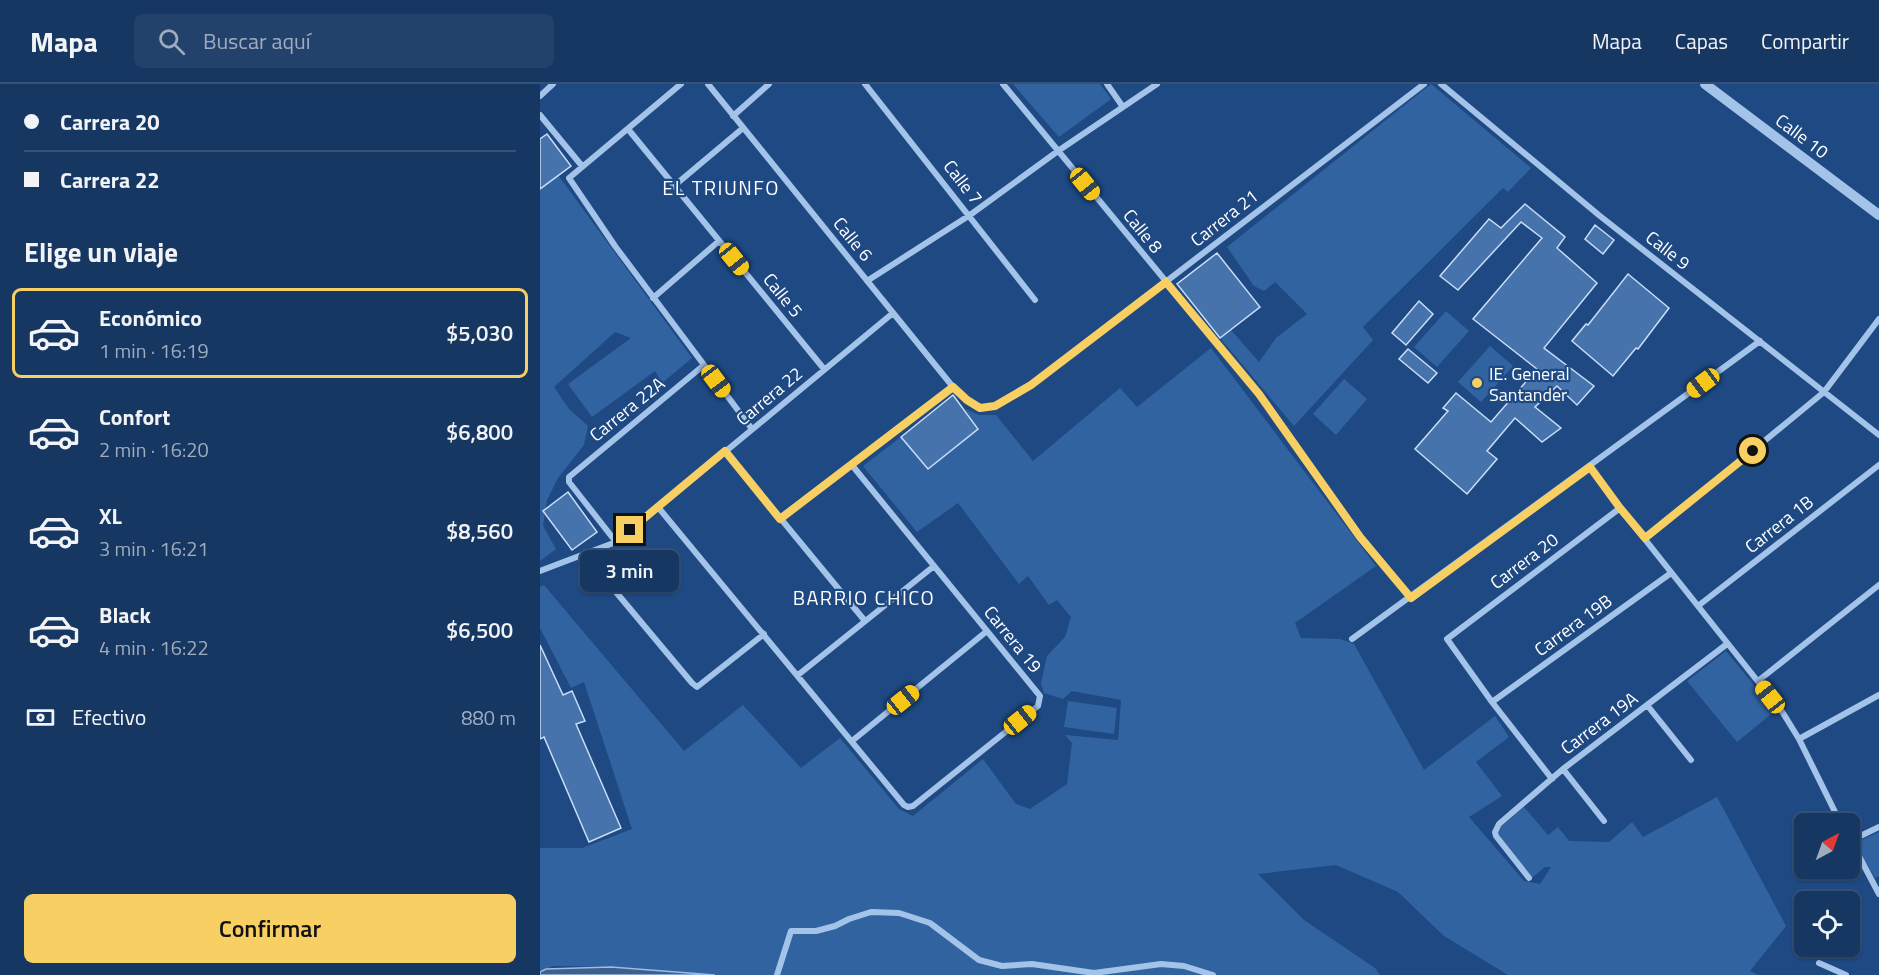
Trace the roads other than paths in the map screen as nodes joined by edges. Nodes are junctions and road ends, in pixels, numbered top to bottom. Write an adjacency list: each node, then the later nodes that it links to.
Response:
1 (553, 84): 12 (street)
2 (681, 84): 17 (street)
3 (708, 84): 15 (street, Calle 6)
4 (769, 84): 15 (street)
5 (865, 84): 21 (street, Calle 7)
6 (1003, 84): 18 (street, Calle 8)
7 (1107, 84): 13 (street)
8 (1157, 84): 13 (street)
9 (1424, 84): 25 (street, Carrera 21)
10 (1442, 84): 30 (street, Calle 9)
11 (1705, 84): 22 (street, Calle 10)
12 (540, 96)
13 (1123, 107): 18 (street)
14 (540, 115): 19 (street)
15 (733, 116): 16 (street, Calle 6)
16 (744, 128): 20 (street); 24 (street, Calle 6)
17 (628, 129): 19 (street); 20 (street, Calle 5)
18 (1058, 151): 21 (street); 25 (street, Calle 8)
19 (582, 166): 26 (street)
20 (674, 186): 23 (street, Calle 5)
21 (970, 215): 24 (street); 27 (street, Calle 7)
22 (1879, 215)
23 (719, 241): 26 (street); 32 (street, Calle 5)
24 (867, 281): 28 (street, Calle 6)
25 (1166, 282): 35 (street, Carrera 21); 52 (street, Calle 8)
26 (653, 298): 31 (street)
27 (1035, 300)
28 (893, 313): 32 (street, Carrera 22); 33 (street, Calle 6)
29 (1879, 320): 34 (street)
30 (1760, 341): 34 (street, Calle 9); 41 (street)
31 (704, 365): 36 (street); 46 (street, Carrera 22A)
32 (824, 369): 36 (street, Carrera 22)
33 (953, 387): 35 (street, Calle 6); 39 (street)
34 (1824, 392): 37 (street, Calle 9); 45 (street)
35 (980, 408)
36 (752, 429): 38 (street, Carrera 22)
37 (1879, 435)
38 (725, 451): 42 (street, Carrera 22); 44 (street)
39 (851, 464): 44 (street); 48 (street, Carrera 19)
40 (1879, 465): 53 (street, Carrera 1B)
41 (1590, 467): 43 (street); 52 (street)
42 (658, 507): 46 (street, Carrera 22); 56 (street)
43 (1620, 508): 45 (street); 62 (street, Carrera 20)
44 (780, 519): 54 (street)
45 (1645, 538): 50 (street)
46 (616, 542): 47 (street, Carrera 22)
47 (585, 555): 49 (street, Carrera 22); 56 (street)
48 (934, 566): 54 (street); 55 (street, Carrera 19)
49 (540, 571)
50 (1671, 573): 53 (street); 62 (street, Carrera 19B)
51 (1879, 585): 60 (street)
52 (1411, 598): 57 (street)
53 (1698, 606): 58 (street)
54 (865, 621): 59 (street)
55 (987, 631): 65 (street); 65 (street, Carrera 19)
56 (764, 634): 59 (street)
57 (1353, 639)
58 (1727, 644): 60 (street); 63 (street, Carrera 19A)
59 (798, 675): 65 (street)
60 (1758, 681): 64 (street)
61 (1879, 695): 64 (street)
62 (1492, 702): 68 (street)
63 (1647, 705): 66 (street); 67 (street, Carrera 19A)
64 (1799, 739): 69 (street)
65 (852, 741)
66 (1691, 760)
67 (1563, 769): 68 (street, Carrera 19A); 70 (street)
68 (1552, 779): 74 (street, Carrera 19A)
69 (1836, 813)
70 (1604, 821)
71 (1879, 827): 72 (street)
72 (1860, 836)
73 (1860, 856): 75 (street)
74 (1529, 879)
75 (1876, 882): 76 (street)
76 (1879, 894)
77 (1819, 963): 80 (street)
78 (777, 975): 79 (street)
79 (1213, 975)
80 (1846, 975)

